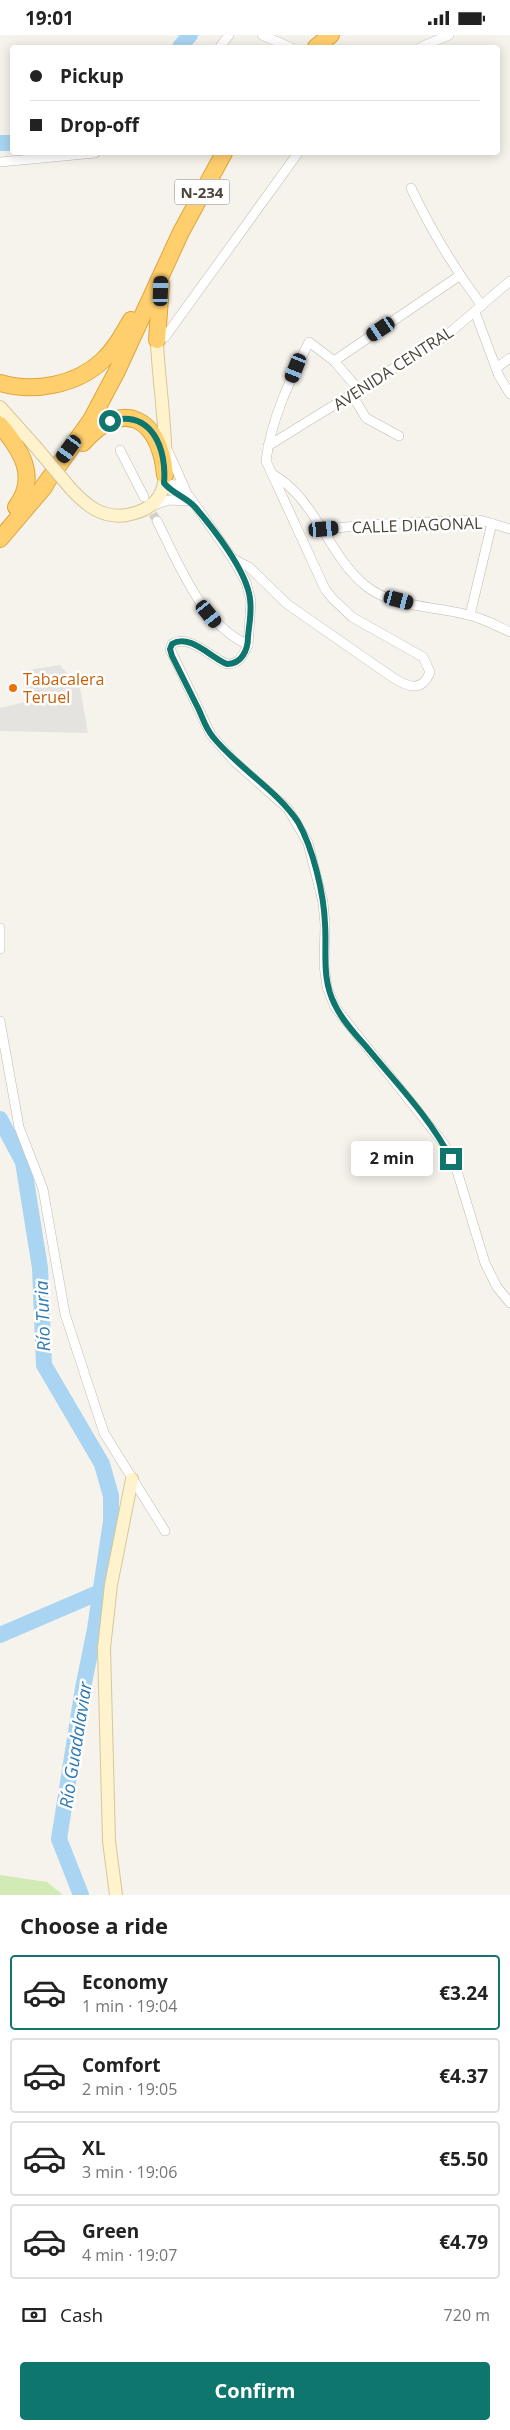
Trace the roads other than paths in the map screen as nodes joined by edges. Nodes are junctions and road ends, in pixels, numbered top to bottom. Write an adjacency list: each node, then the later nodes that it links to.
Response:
1 (262, 35): 4 (street)
2 (331, 35): 5 (highway)
3 (449, 35): 6 (street)
4 (285, 45)
5 (318, 45)
6 (426, 45)
7 (74, 155): 10 (street)
8 (223, 155): 12 (highway, N-234)
9 (297, 155): 18 (street)
10 (0, 162)
11 (411, 188): 13 (street)
12 (161, 274): 15 (highway, N-234); 18 (highway)
13 (459, 276): 16 (street); 20 (street)
14 (510, 281): 16 (street, AVENIDA CENTRAL)
15 (151, 298): 22 (highway); 33 (highway, N-234)
16 (482, 305): 17 (street, AVENIDA CENTRAL)
17 (475, 312): 21 (street); 23 (street, AVENIDA CENTRAL)
18 (157, 340): 27 (street)
19 (510, 358): 21 (street)
20 (334, 361): 23 (street); 29 (street)
21 (496, 368): 24 (street)
22 (0, 383)
23 (356, 392): 28 (street); 29 (street, AVENIDA CENTRAL)
24 (510, 394)
25 (0, 407): 35 (street, bridge)
26 (0, 425): 38 (highway)
27 (163, 435): 32 (street); 34 (street)
28 (399, 436)
29 (268, 446): 31 (street)
30 (120, 450): 35 (street)
31 (272, 474): 39 (street); 42 (street)
32 (165, 479): 33 (highway); 34 (street); 35 (street)
33 (38, 494): 41 (highway, N-234)
34 (189, 501): 35 (street); 42 (street)
35 (144, 503)
36 (157, 521): 45 (street)
37 (492, 523): 39 (street, CALLE DIAGONAL); 40 (street, CALLE DIAGONAL); 43 (street)
38 (0, 527)
39 (324, 529): 43 (street)
40 (510, 529)
41 (0, 539)
42 (233, 559): 45 (street)
43 (470, 615): 44 (street)
44 (510, 632)
45 (248, 645): 49 (street)
46 (0, 928): 47 (street)
47 (0, 949)
48 (0, 1021): 50 (street)
49 (510, 1303)
50 (132, 1479): 51 (street); 52 (street)
51 (165, 1531)
52 (116, 1895)

